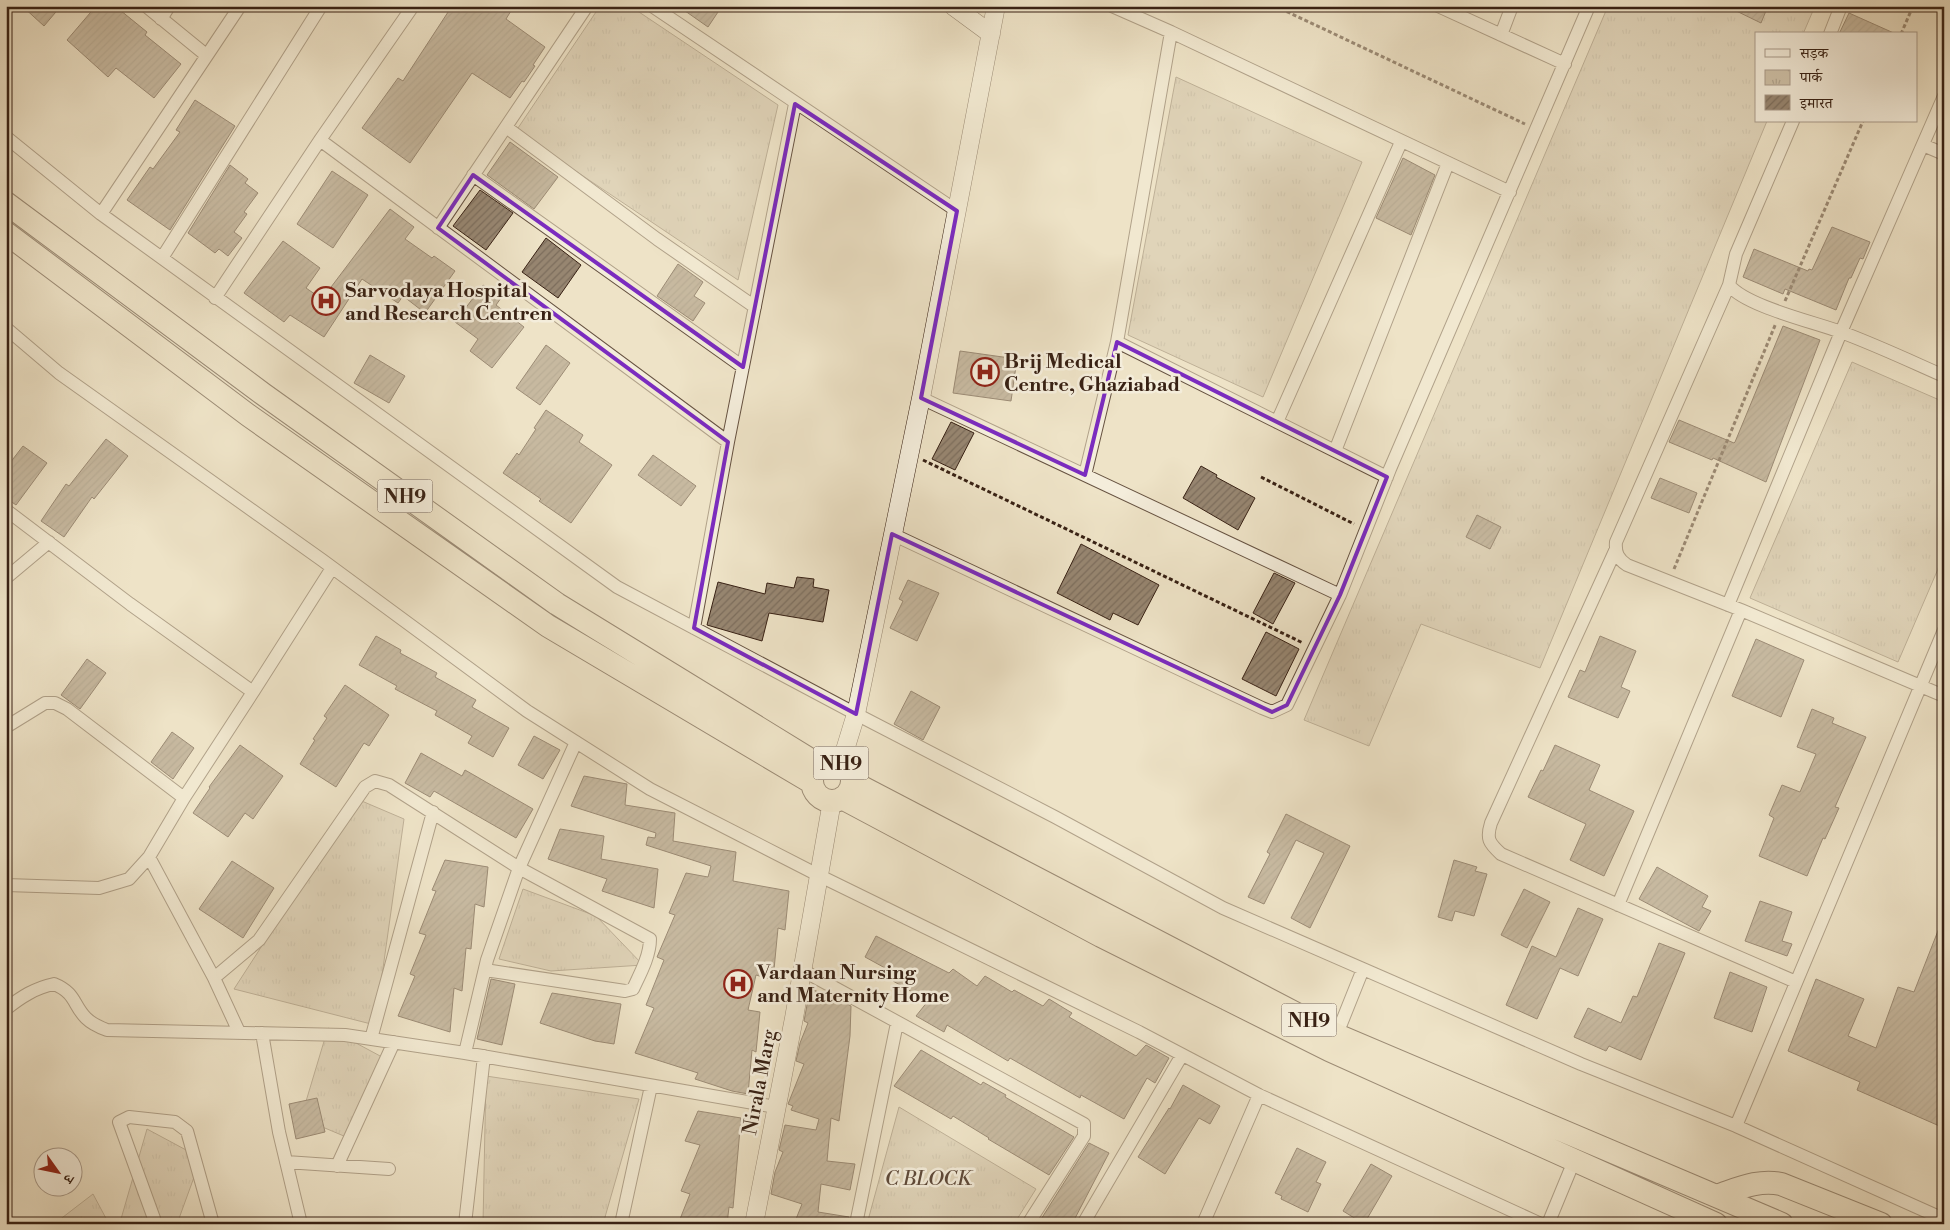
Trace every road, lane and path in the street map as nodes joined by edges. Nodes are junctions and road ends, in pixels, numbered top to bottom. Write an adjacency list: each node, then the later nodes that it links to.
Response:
1 (146, 6): 17 (street)
2 (169, 6): 17 (street)
3 (240, 6): 23 (street)
4 (321, 6): 44 (street)
5 (413, 6): 32 (street)
6 (587, 6): 29 (street)
7 (652, 6): 26 (street)
8 (953, 6): 21 (street)
9 (996, 6): 21 (street, Nirala Marg)
10 (1112, 6): 18 (street)
11 (1275, 6): 30 (path)
12 (1439, 6): 22 (street)
13 (1512, 6): 22 (street)
14 (1589, 6): 24 (street)
15 (1841, 6): 19 (street)
16 (1913, 6): 20 (path)
17 (161, 18): 23 (street)
18 (1172, 32): 33 (street); 51 (street)
19 (1831, 32)
20 (1902, 32)
21 (991, 34): 40 (street, Nirala Marg)
22 (1501, 35): 24 (street)
23 (206, 55): 41 (street)
24 (1565, 64): 30 (street)
25 (1944, 96): 34 (street)
26 (795, 104): 40 (street); 47 (street)
27 (1792, 122): 45 (street)
28 (1863, 122): 48 (path)
29 (506, 127): 37 (street); 47 (street)
30 (1537, 130): 38 (street)
31 (6, 137): 41 (street)
32 (320, 140): 42 (street); 46 (street)
33 (1401, 142): 36 (street); 55 (street)
34 (1923, 146): 35 (street); 50 (street)
35 (1944, 154)
36 (1448, 163): 38 (street); 57 (street)
37 (473, 175): 42 (street); 52 (street)
38 (1510, 192): 61 (street)
39 (6, 203): 82 (highway, NH9)
40 (957, 211): 54 (street, Nirala Marg)
41 (101, 214): 44 (street)
42 (438, 228): 56 (street)
43 (6, 232): 82 (highway, NH9)
44 (162, 258): 46 (street)
45 (1729, 285): 48 (street); 66 (street)
46 (215, 298): 73 (street)
47 (755, 307): 52 (street)
48 (1780, 312): 50 (street); 69 (path)
49 (6, 328): 67 (street)
50 (1841, 332): 53 (street); 71 (street)
51 (1117, 342): 55 (street); 59 (street)
52 (743, 367): 56 (street)
53 (1944, 376)
54 (921, 398): 58 (street, Nirala Marg); 59 (street)
55 (1277, 422): 57 (street)
56 (728, 442): 73 (street)
57 (1335, 451): 61 (street)
58 (909, 454): 64 (street, Nirala Marg); 75 (path)
59 (1085, 475): 70 (street)
60 (1261, 477): 63 (path)
61 (1387, 477): 63 (street)
62 (6, 510): 65 (street)
63 (1366, 530): 70 (street)
64 (892, 534): 75 (street); 79 (street, Nirala Marg)
65 (49, 542): 68 (street); 77 (street)
66 (1615, 551): 69 (street); 89 (street)
67 (332, 568): 77 (street); 81 (street)
68 (6, 578)
69 (1669, 581): 71 (street)
70 (1340, 595): 75 (street)
71 (1728, 605): 72 (street)
72 (1741, 610): 76 (street); 89 (street)
73 (694, 628): 79 (street)
74 (1944, 630): 76 (street)
75 (1314, 649)
76 (1920, 685): 78 (street); 94 (street)
77 (253, 692): 83 (street)
78 (1944, 696)
79 (856, 714): 82 (street, Nirala Marg); 90 (street)
80 (6, 727): 83 (street)
81 (576, 742): 86 (street); 87 (street)
82 (833, 782): 87 (street, Nirala Marg); 101 (highway, NH9)
83 (184, 798): 85 (street)
84 (433, 812): 86 (street); 93 (street); 99 (street)
85 (150, 857): 88 (street); 93 (street)
86 (519, 868): 91 (street); 91 (street)
87 (820, 876): 92 (street, Nirala Marg); 103 (street)
88 (6, 885)
89 (1618, 905): 94 (street)
90 (1363, 969): 101 (street); 108 (street)
91 (485, 970): 102 (street)
92 (802, 970): 96 (street); 107 (street, Nirala Marg)
93 (214, 978): 97 (street)
94 (1796, 982): 108 (street)
95 (6, 1009): 97 (street)
96 (897, 1023): 122 (street); 123 (street)
97 (239, 1032): 98 (street)
98 (262, 1033): 99 (street); 110 (street)
99 (371, 1039): 100 (street)
100 (394, 1042): 102 (street); 111 (street)
101 (1333, 1043): 109 (highway, NH9); 113 (highway, NH9)
102 (465, 1053): 104 (street)
103 (1182, 1055): 106 (street); 124 (street)
104 (484, 1056): 105 (street); 119 (street)
105 (651, 1086): 107 (street); 120 (street)
106 (1259, 1095): 125 (street); 126 (street)
107 (776, 1107): 121 (street, Nirala Marg)
108 (1736, 1126): 114 (street)
109 (1574, 1160): 115 (highway, NH9); 127 (street)
110 (286, 1162): 111 (street); 118 (street)
111 (337, 1166): 112 (street)
112 (389, 1169)
113 (1716, 1196): 128 (highway, NH9); 129 (highway)
114 (1944, 1215)
115 (1714, 1223)
116 (156, 1224): 117 (street)
117 (213, 1224)
118 (301, 1224)
119 (465, 1224)
120 (621, 1224)
121 (754, 1224)
122 (856, 1224)
123 (1028, 1224)
124 (1083, 1224)
125 (1203, 1224)
126 (1541, 1224)
127 (1548, 1224)
128 (1782, 1224)
129 (1880, 1224)

